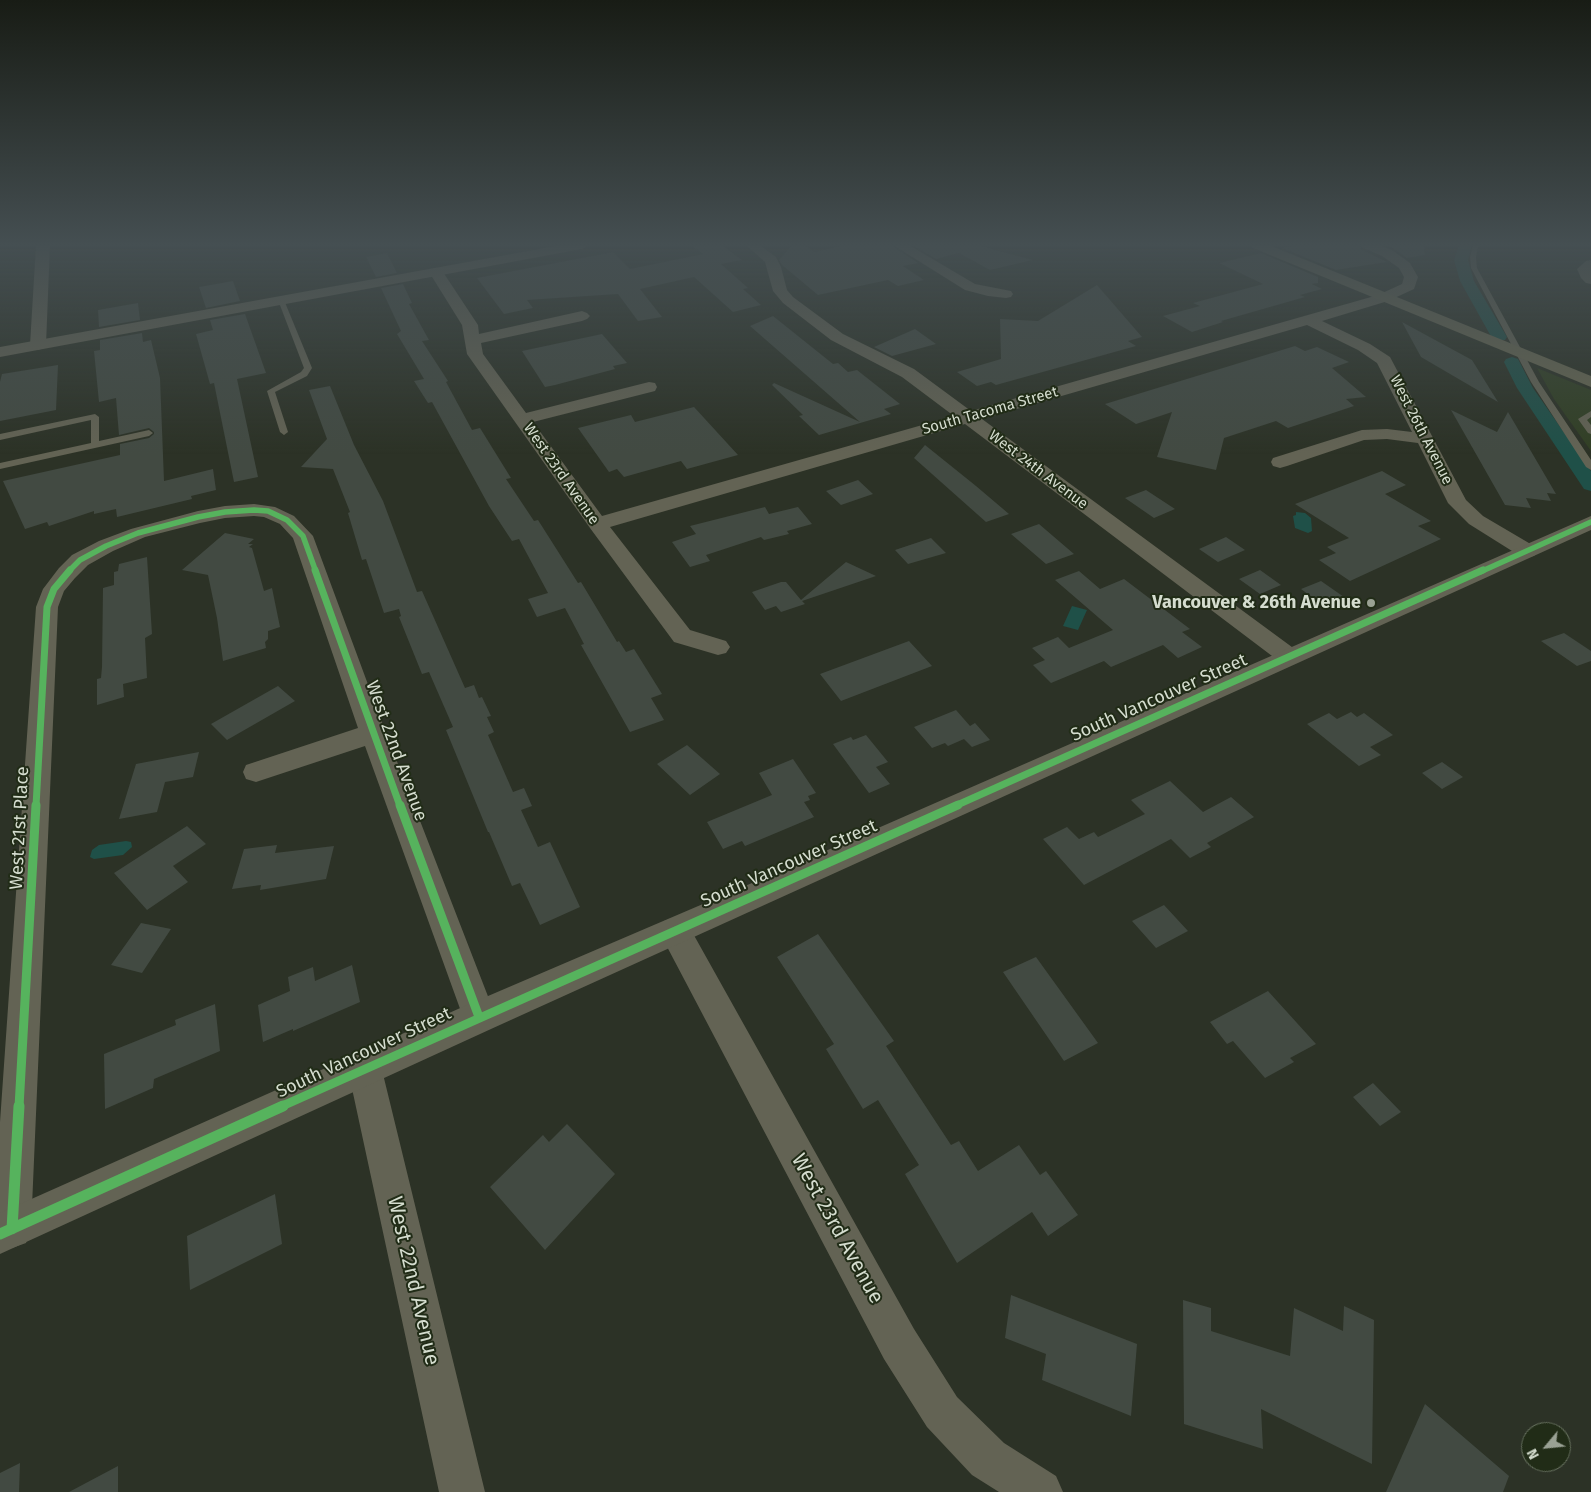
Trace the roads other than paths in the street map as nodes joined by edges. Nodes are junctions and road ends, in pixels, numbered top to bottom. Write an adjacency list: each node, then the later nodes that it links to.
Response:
1 (40, 315): 12 (street)
2 (202, 315): 12 (street)
3 (287, 315): 21 (lane)
4 (463, 315): 11 (street, West 23rd Avenue)
5 (808, 315): 18 (street, West 24th Avenue)
6 (1326, 315): 10 (street, South Tacoma Street)
7 (1424, 315): 14 (main road)
8 (1499, 315): 14 (lane)
9 (582, 316): 11 (street)
10 (1308, 320): 18 (street, South Tacoma Street); 24 (street, West 26th Avenue)
11 (472, 340): 19 (street, West 23rd Avenue)
12 (38, 345): 13 (street)
13 (0, 352)
14 (1520, 354): 15 (main road); 28 (lane)
15 (1591, 382)
16 (649, 387): 19 (street)
17 (1591, 414): 20 (lane)
18 (968, 418): 31 (street, South Tacoma Street); 35 (street, West 24th Avenue)
19 (523, 419): 31 (street, West 23rd Avenue)
20 (1591, 431)
21 (284, 432)
22 (149, 433): 25 (lane)
23 (0, 437): 25 (lane)
24 (1426, 439): 26 (street); 32 (street, West 26th Avenue)
25 (95, 445): 27 (lane)
26 (1280, 462)
27 (0, 466)
28 (1591, 467)
29 (268, 511): 33 (street); 36 (street, West 22nd Avenue)
30 (1591, 522): 32 (street, South Vancouver Street)
31 (596, 524): 34 (street, West 23rd Avenue)
32 (1527, 550): 35 (street, South Vancouver Street)
33 (80, 560): 41 (street, West 21st Place)
34 (718, 648)
35 (1288, 656): 38 (street, South Vancouver Street)
36 (373, 732): 37 (street); 39 (street, West 22nd Avenue)
37 (256, 772)
38 (675, 931): 39 (street, South Vancouver Street); 43 (street, West 23rd Avenue)
39 (479, 1017): 40 (street, South Vancouver Street)
40 (364, 1070): 41 (street, South Vancouver Street); 42 (street, West 22nd Avenue)
41 (6, 1231)
42 (462, 1492)
43 (1040, 1492)

